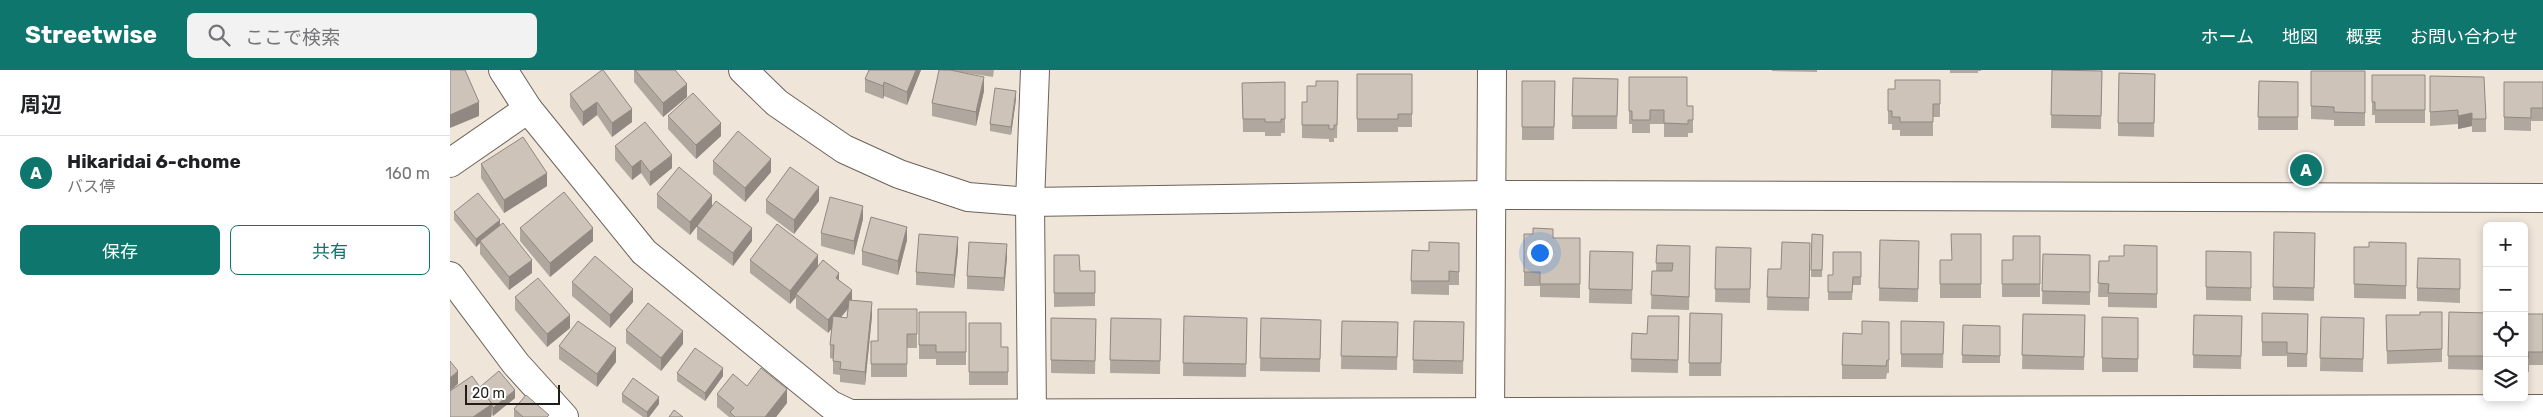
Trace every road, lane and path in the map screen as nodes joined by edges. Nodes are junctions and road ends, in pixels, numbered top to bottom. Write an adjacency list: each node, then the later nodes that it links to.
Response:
1 (503, 70): 5 (street)
2 (743, 70): 9 (street)
3 (1035, 70): 9 (street)
4 (1492, 70): 7 (street)
5 (528, 109): 6 (street); 14 (street)
6 (450, 163)
7 (1490, 195): 8 (street); 9 (street); 12 (street)
8 (2543, 198)
9 (1030, 202): 14 (street)
10 (450, 276): 15 (street)
11 (2543, 409): 13 (street)
12 (1490, 414): 13 (street); 14 (street)
13 (2179, 414)
14 (1032, 415)
15 (564, 417)

